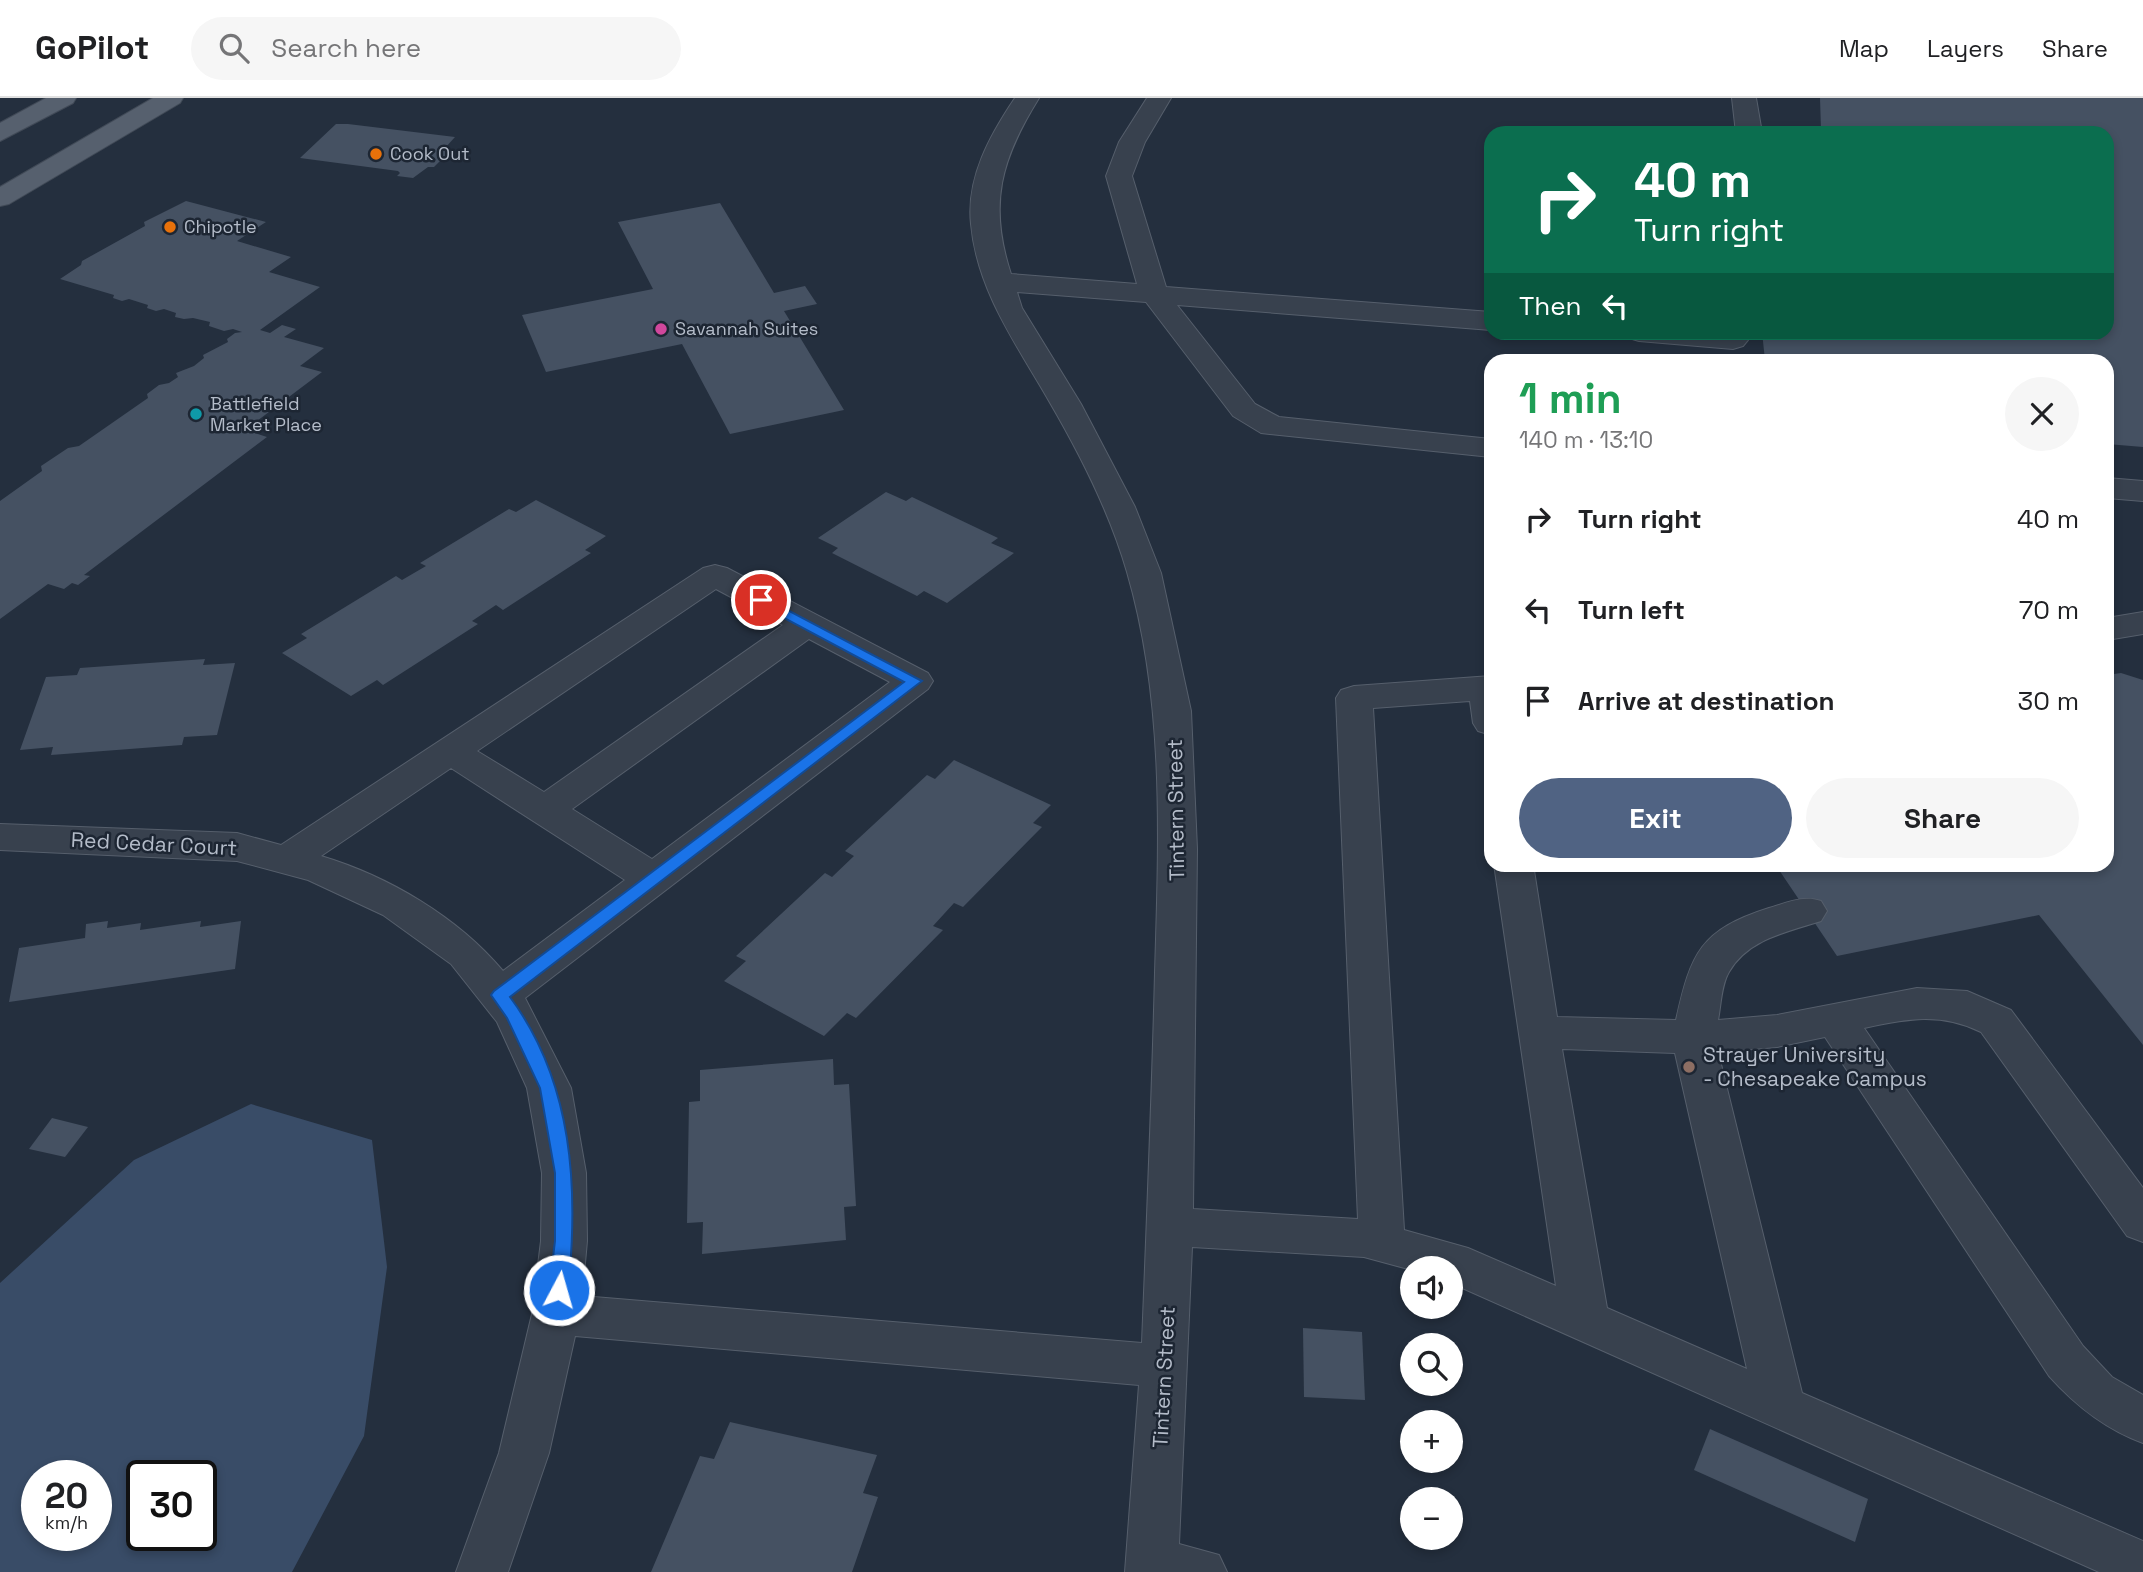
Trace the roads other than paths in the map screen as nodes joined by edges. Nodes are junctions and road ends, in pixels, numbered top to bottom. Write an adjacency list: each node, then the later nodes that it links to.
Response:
1 (64, 98): 7 (main road)
2 (171, 98): 8 (main road)
3 (1027, 98): 9 (street, Tintern Street)
4 (1159, 98): 10 (street)
5 (1744, 98): 6 (street)
6 (1748, 126)
7 (0, 133)
8 (0, 198)
9 (1000, 282): 10 (street); 33 (street, Tintern Street)
10 (1154, 294): 11 (street); 14 (street)
11 (1484, 320)
12 (1702, 340): 13 (street)
13 (1733, 344)
14 (1484, 447)
15 (2114, 489): 16 (street)
16 (2143, 491)
17 (2143, 623): 19 (street)
18 (807, 624): 21 (street); 22 (street); 26 (street)
19 (2114, 628)
20 (1484, 699): 34 (street)
21 (451, 751): 22 (street); 24 (street)
22 (544, 810): 26 (street)
23 (0, 836): 24 (street, Red Cedar Court)
24 (286, 860): 28 (street, Red Cedar Court)
25 (1514, 872): 30 (street)
26 (654, 879): 28 (street)
27 (1807, 911): 31 (street)
28 (500, 995): 35 (street, Red Cedar Court)
29 (1835, 1019): 31 (street); 32 (street); 39 (street)
30 (1538, 1032): 31 (street); 36 (street)
31 (1693, 1037): 38 (street)
32 (2143, 1223)
33 (1170, 1227): 34 (street); 37 (street, Tintern Street)
34 (1382, 1243): 36 (street)
35 (556, 1314): 37 (street); 42 (street, Red Cedar Court)
36 (1585, 1318): 38 (street)
37 (1165, 1366): 41 (street, Tintern Street)
38 (1780, 1405): 40 (street)
39 (2143, 1421)
40 (2143, 1566)
41 (1168, 1569)
42 (482, 1572)

